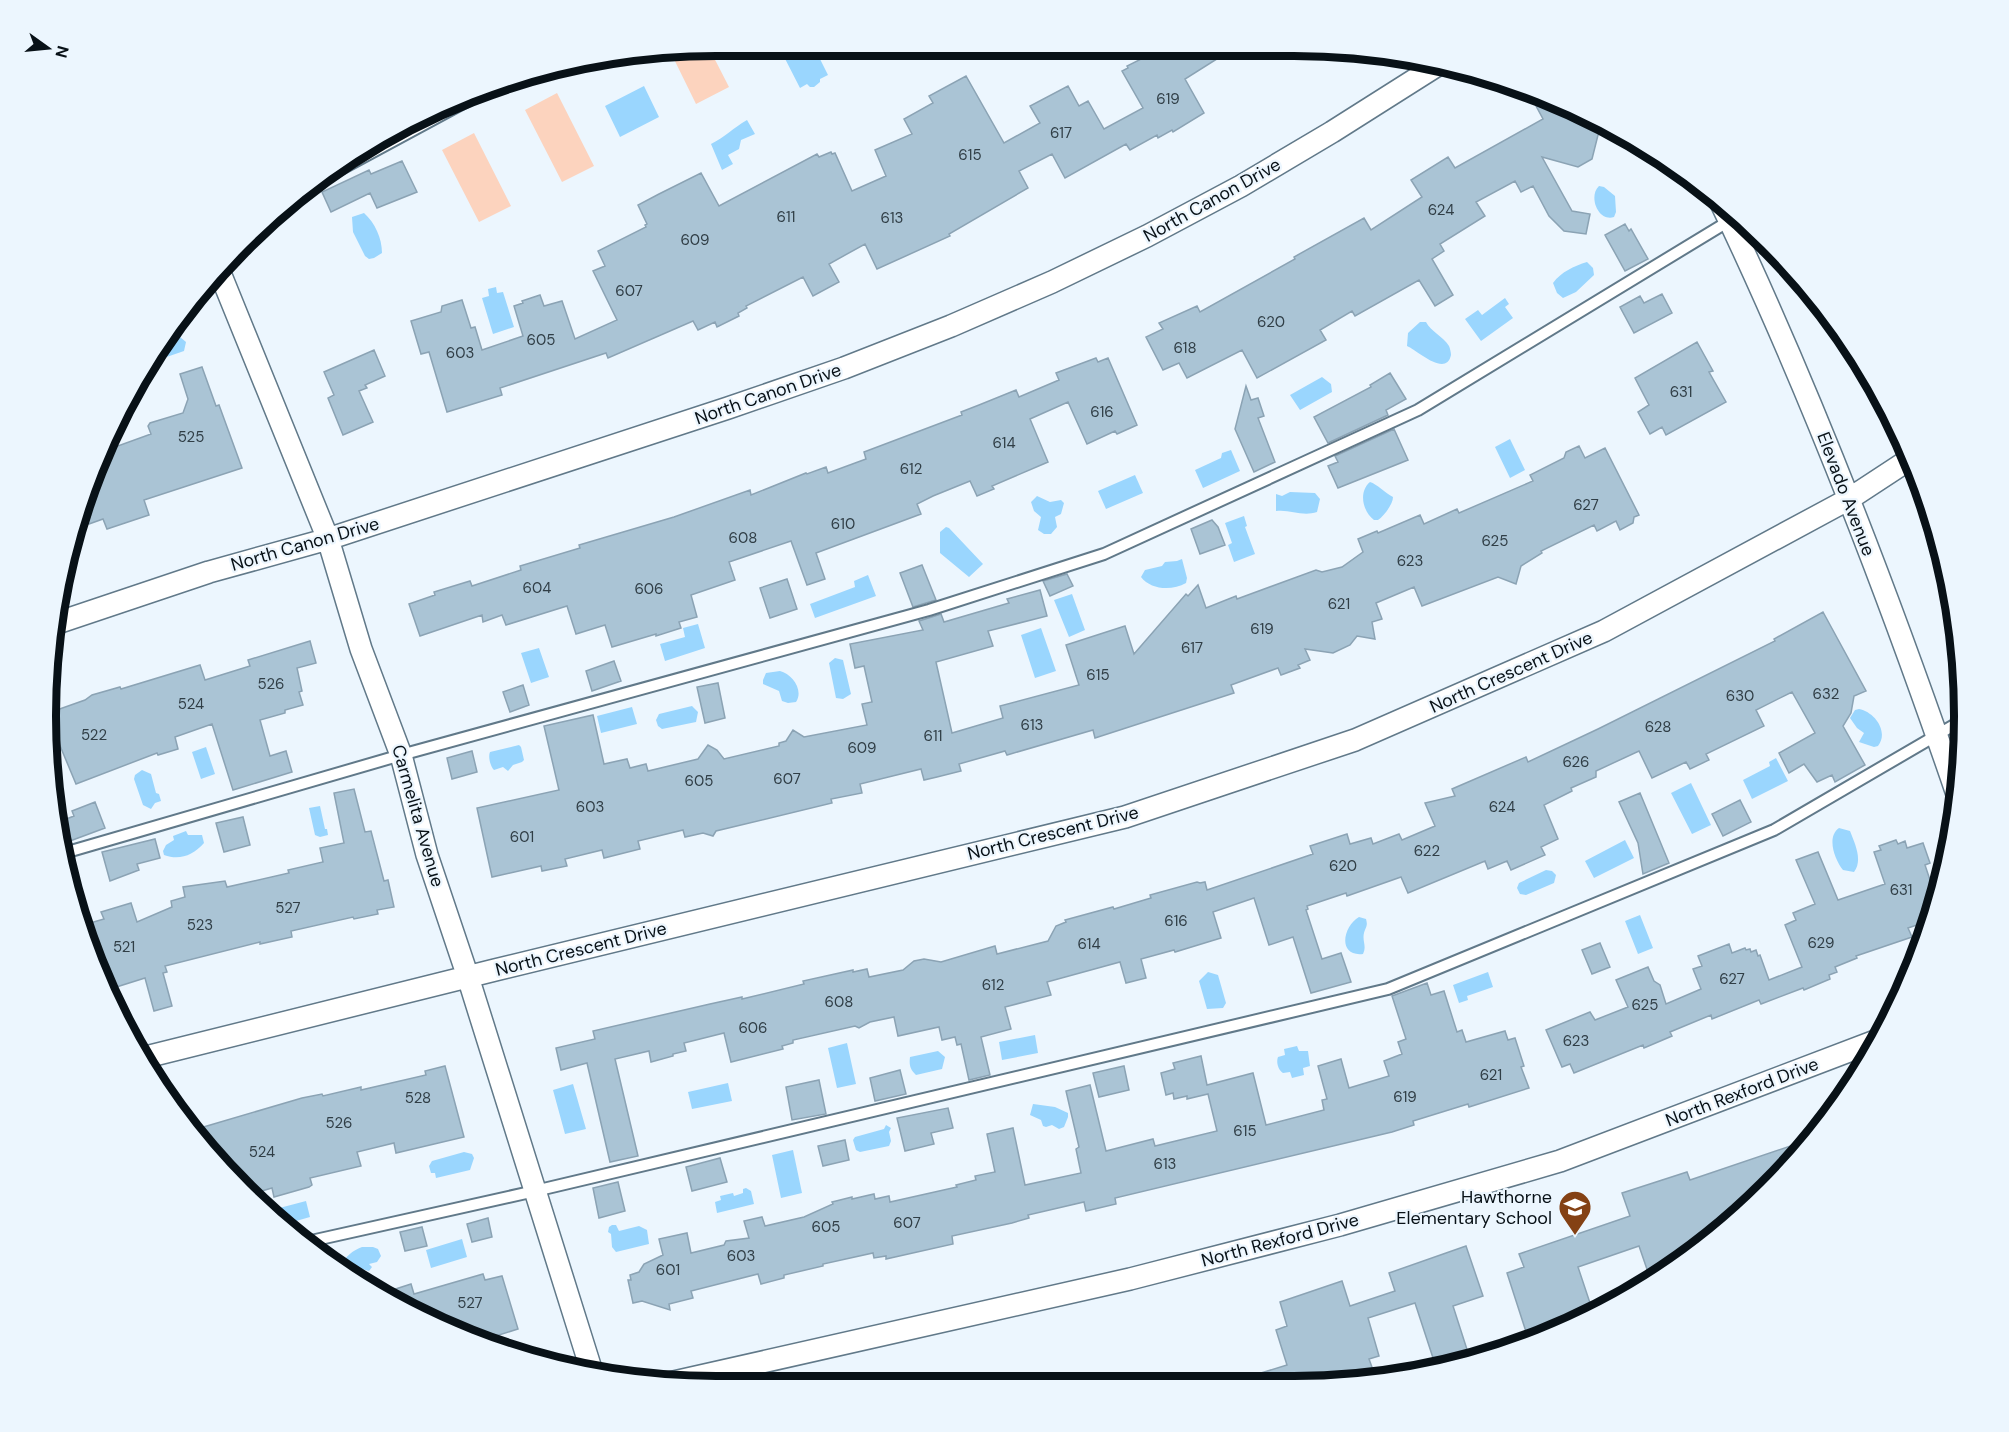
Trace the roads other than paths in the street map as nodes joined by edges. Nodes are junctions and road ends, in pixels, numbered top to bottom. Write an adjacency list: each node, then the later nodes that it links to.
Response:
1 (1430, 70): 9 (street, North Canon Drive)
2 (427, 123): 3 (lane)
3 (377, 149)
4 (1731, 222): 13 (lane)
5 (1739, 230): 8 (street, Elevado Avenue)
6 (222, 278): 9 (street, Carmelita Avenue)
7 (1903, 463): 8 (street, North Crescent Drive)
8 (1849, 499): 12 (street, Elevado Avenue); 16 (street, North Crescent Drive)
9 (328, 539): 10 (street, North Canon Drive); 13 (street, Carmelita Avenue)
10 (62, 621)
11 (1954, 725): 12 (lane)
12 (1937, 735): 14 (street, Elevado Avenue); 19 (lane)
13 (401, 755): 15 (lane); 16 (street, Carmelita Avenue)
14 (1951, 775)
15 (70, 851)
16 (468, 976): 18 (street, North Crescent Drive); 19 (street, Carmelita Avenue)
17 (1866, 1045): 22 (street, North Rexford Drive)
18 (151, 1057)
19 (535, 1191): 20 (lane); 21 (street, Carmelita Avenue)
20 (314, 1240)
21 (590, 1364)
22 (702, 1376)

